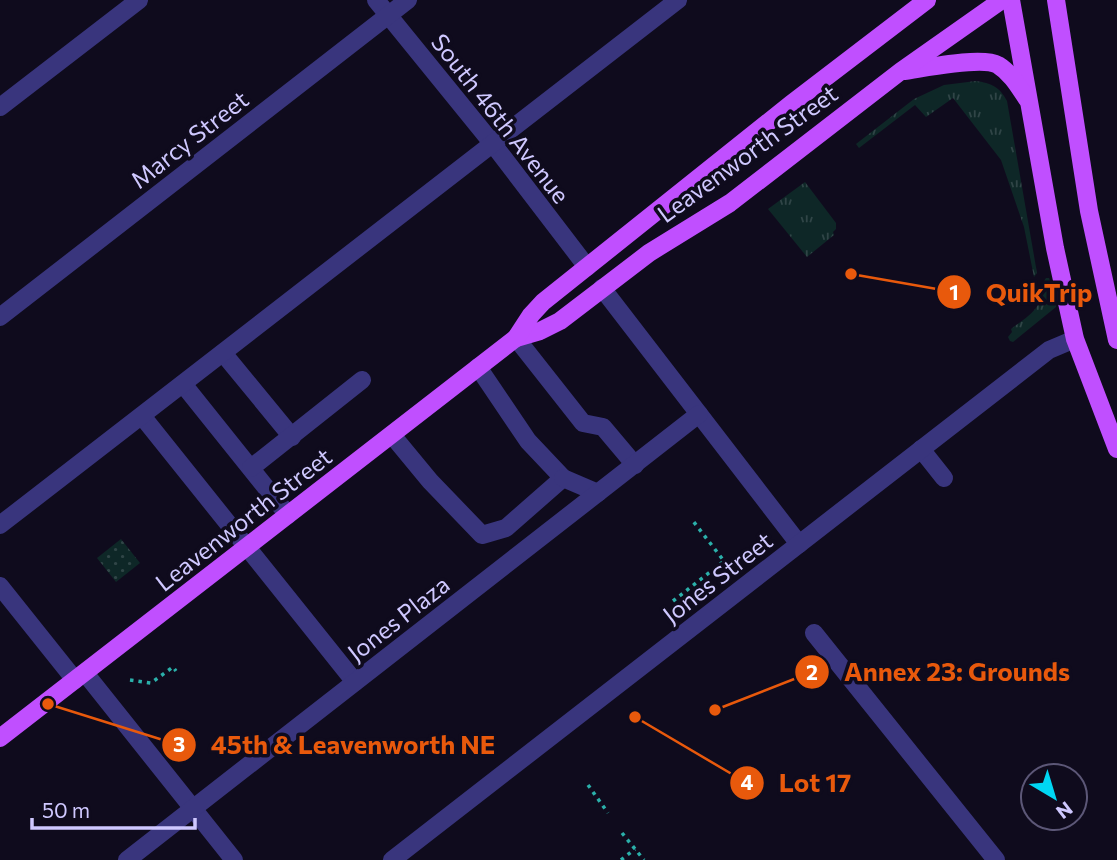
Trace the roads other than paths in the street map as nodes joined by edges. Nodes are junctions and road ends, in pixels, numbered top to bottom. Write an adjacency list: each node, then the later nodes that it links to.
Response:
1 (139, 0): 12 (street)
2 (376, 0): 9 (street, South 46th Avenue)
3 (408, 0): 9 (street, Marcy Street)
4 (678, 0): 13 (street)
5 (927, 0): 14 (main road, Leavenworth Street)
6 (1002, 0): 10 (main road, Leavenworth Street)
7 (1011, 0): 11 (main road)
8 (1056, 0): 17 (main road)
9 (388, 16): 13 (street, South 46th Avenue); 16 (street, Marcy Street)
10 (901, 71): 11 (main road); 15 (main road, Leavenworth Street)
11 (1030, 104): 19 (main road)
12 (0, 107)
13 (493, 145): 14 (street, South 46th Avenue); 20 (street)
14 (587, 267): 18 (main road, Leavenworth Street)
15 (602, 288): 18 (main road, Leavenworth Street); 24 (street)
16 (0, 317)
17 (1116, 334)
18 (516, 338): 21 (main road, Leavenworth Street); 30 (street)
19 (1075, 339): 28 (street, Jones Street); 29 (main road)
20 (223, 353): 23 (street); 27 (street)
21 (478, 367): 26 (main road, Leavenworth Street); 32 (street)
22 (362, 380): 27 (street)
23 (183, 384): 25 (street); 31 (street)
24 (699, 414): 30 (street, Jones Plaza); 37 (street)
25 (142, 415): 36 (street); 38 (street)
26 (392, 435): 32 (street); 35 (main road, Leavenworth Street)
27 (292, 437): 31 (street)
28 (921, 449): 33 (street); 37 (street, Jones Street)
29 (1117, 449)
30 (635, 465): 34 (street, Jones Plaza)
31 (251, 468): 35 (street)
32 (563, 478): 34 (street)
33 (944, 478)
34 (598, 493): 42 (street, Jones Plaza)
35 (288, 515): 38 (main road, Leavenworth Street)
36 (0, 525)
37 (799, 544): 47 (street, Jones Street)
38 (247, 547): 41 (main road, Leavenworth Street); 42 (street)
39 (0, 586): 41 (street)
40 (814, 633): 48 (street)
41 (80, 677): 43 (main road, Leavenworth Street); 44 (street)
42 (355, 682): 44 (street, Jones Plaza)
43 (0, 738)
44 (193, 809): 45 (street, Jones Plaza); 46 (street)
45 (127, 860)
46 (234, 860)
47 (392, 860)
48 (996, 860)

